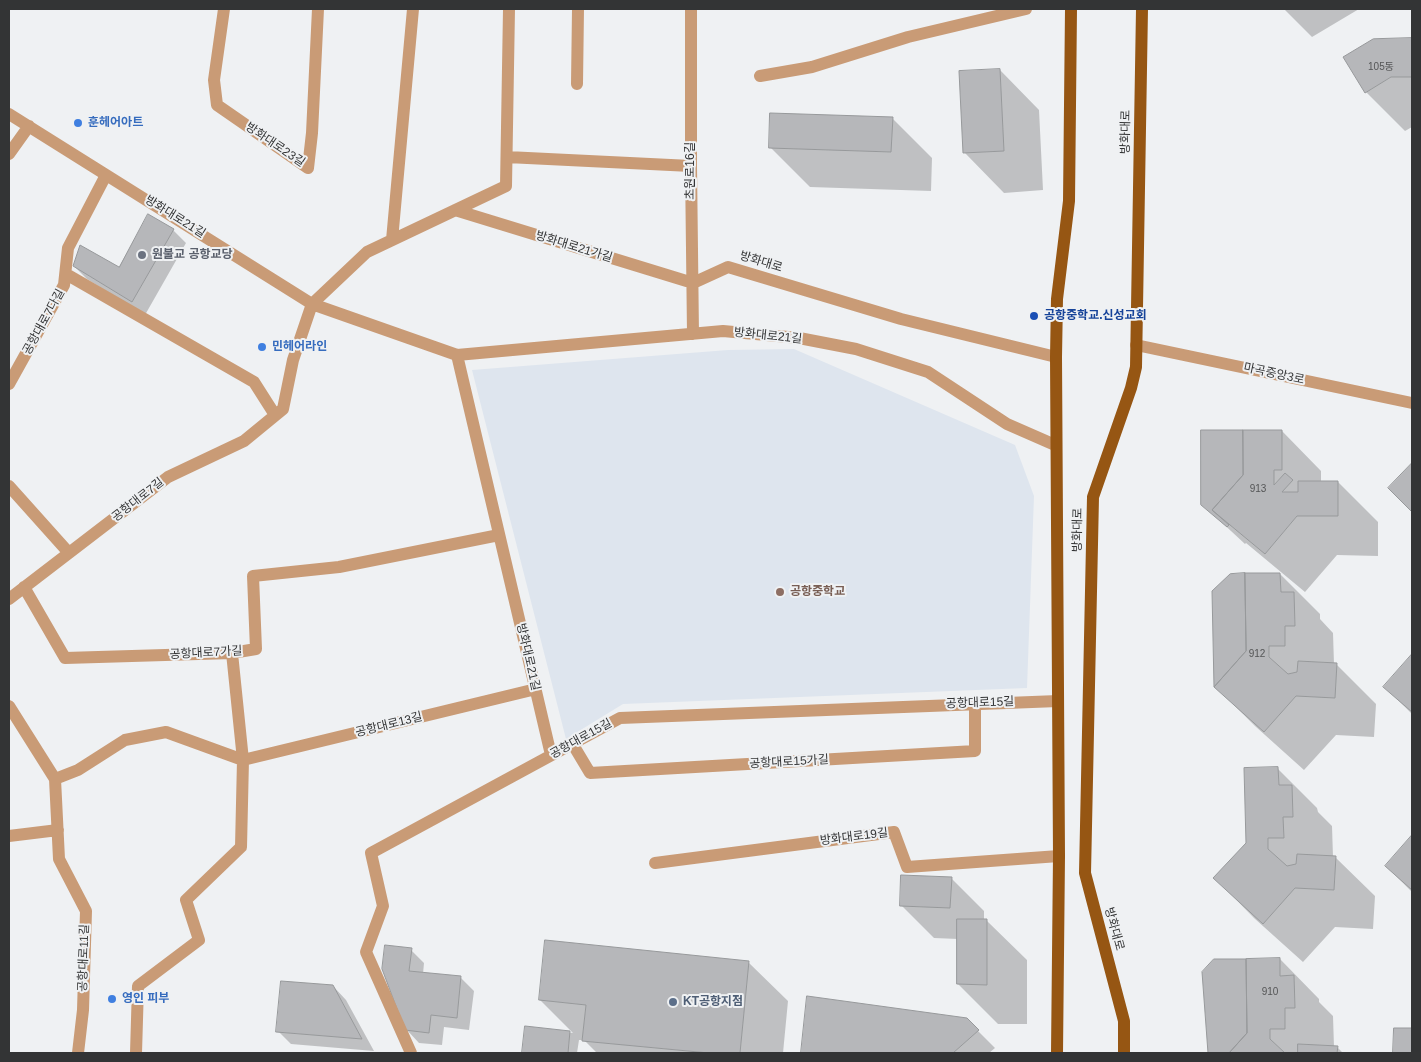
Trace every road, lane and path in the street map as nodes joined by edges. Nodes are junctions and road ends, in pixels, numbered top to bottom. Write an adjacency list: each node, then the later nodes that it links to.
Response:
1 (224, 9): 2 (street, 방화대로23길)
2 (318, 9)
3 (413, 9): 19 (street)
4 (509, 9): 15 (street)
5 (578, 9): 11 (street)
6 (691, 9): 16 (street, 초원로16길)
7 (1026, 9): 10 (street)
8 (1071, 9): 26 (main road, 방화대로)
9 (1142, 9): 24 (main road, 방화대로)
10 (760, 76)
11 (577, 84)
12 (9, 114): 13 (street, 방화대로21길)
13 (29, 126): 14 (street); 17 (street, 방화대로21길)
14 (9, 154)
15 (507, 157): 16 (street); 18 (street)
16 (691, 166): 21 (street, 초원로16길)
17 (106, 175): 20 (street, 공항대로7다길); 22 (street, 방화대로21길)
18 (455, 210): 19 (street); 21 (street, 방화대로21가길)
19 (392, 240): 22 (street)
20 (66, 274): 27 (street, 공항대로7다길); 29 (street)
21 (693, 283): 23 (street, 초원로16길); 26 (street, 방화대로)
22 (312, 304): 25 (street, 방화대로21길); 29 (street, 공항대로7길)
23 (693, 334): 25 (street, 방화대로21길); 30 (street, 방화대로21길)
24 (1136, 345): 28 (street, 마곡중앙3로); 53 (main road, 방화대로)
25 (457, 355): 32 (street, 방화대로21길)
26 (1056, 357): 30 (main road, 방화대로)
27 (9, 384)
28 (1412, 403)
29 (275, 415): 33 (street, 공항대로7길)
30 (1055, 445): 38 (main road, 방화대로)
31 (9, 486): 33 (street)
32 (499, 536): 36 (street, 공항대로7가길); 37 (street, 방화대로21길)
33 (69, 553): 34 (street, 공항대로7길)
34 (24, 587): 35 (street, 공항대로7길); 36 (street, 공항대로7가길)
35 (9, 599)
36 (232, 653): 43 (street)
37 (536, 689): 42 (street, 방화대로21길); 43 (street, 공항대로13길)
38 (1058, 701): 39 (street, 공항대로15길); 47 (main road, 방화대로)
39 (975, 704): 41 (street, 공항대로15길); 41 (street, 공항대로15가길)
40 (9, 706): 44 (street, 공항대로11길)
41 (572, 743): 42 (street, 공항대로15길)
42 (551, 755): 52 (street, 공항대로15길)
43 (243, 760): 44 (street); 51 (street)
44 (55, 779): 45 (street, 공항대로11길)
45 (58, 830): 46 (street); 50 (street, 공항대로11길)
46 (9, 836)
47 (1058, 856): 48 (street, 방화대로19길); 49 (main road, 방화대로)
48 (655, 863)
49 (1056, 1049)
50 (78, 1053)
51 (136, 1053)
52 (411, 1053)
53 (1124, 1053)

